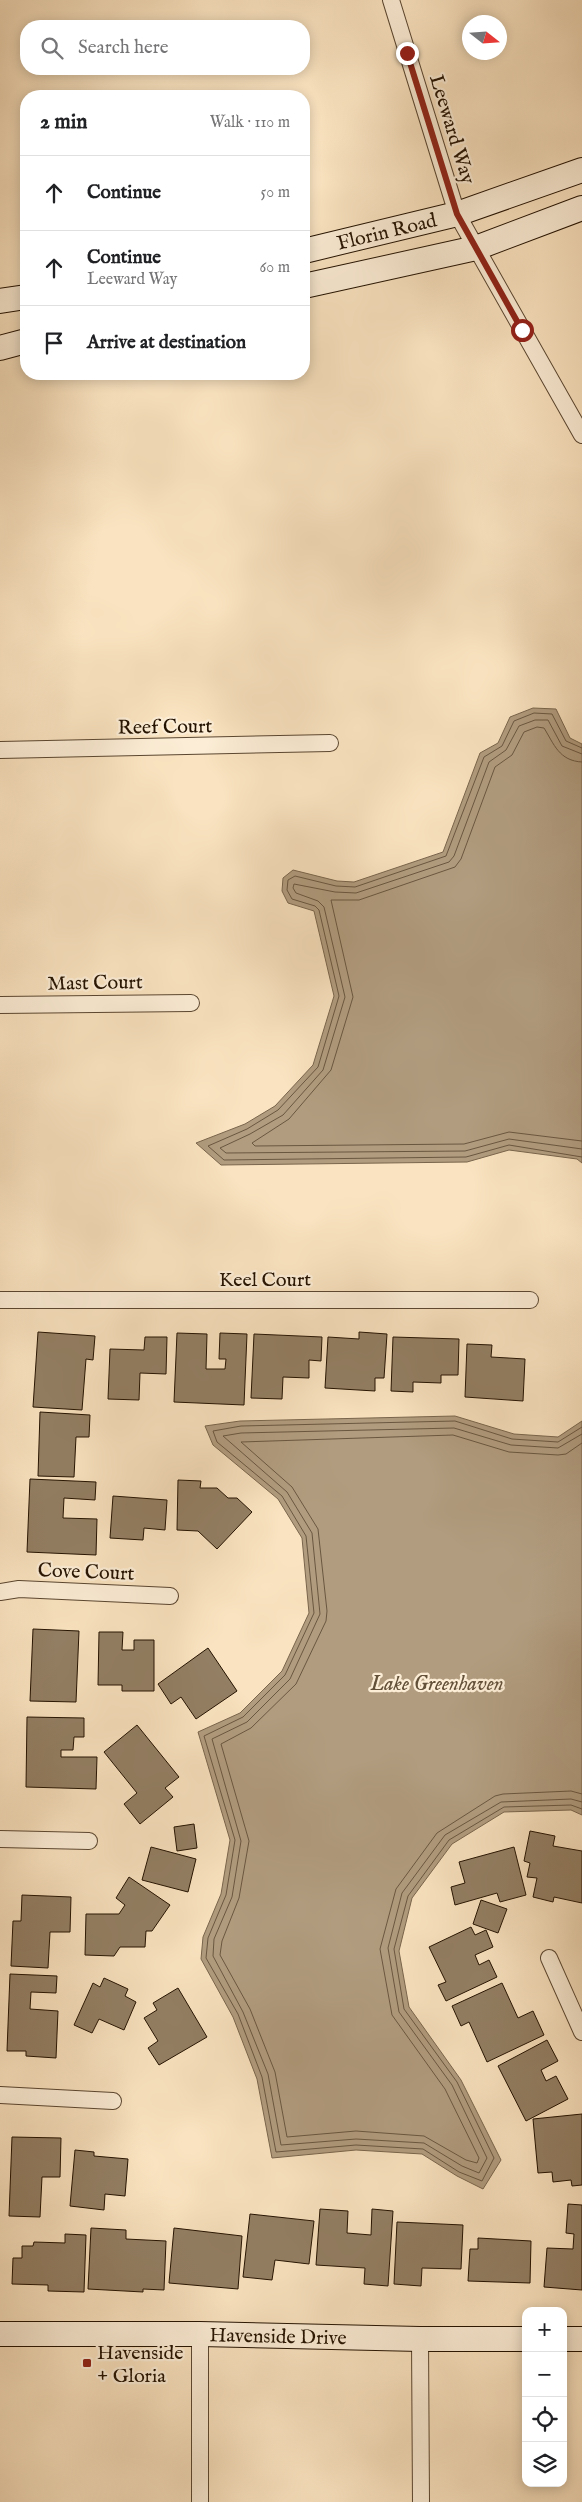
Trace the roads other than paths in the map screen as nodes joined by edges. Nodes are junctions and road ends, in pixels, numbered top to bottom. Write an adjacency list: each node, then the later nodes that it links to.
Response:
1 (391, 0): 4 (street, Leeward Way)
2 (582, 170): 4 (main road, Florin Road)
3 (582, 208): 5 (main road, Florin Road)
4 (457, 214): 5 (street, Leeward Way); 6 (main road, Florin Road)
5 (476, 248): 7 (main road, Florin Road); 12 (street, Leeward Way)
6 (310, 250)
7 (310, 285)
8 (20, 298): 9 (main road)
9 (0, 301)
10 (20, 343): 11 (main road)
11 (0, 348)
12 (582, 435)
13 (330, 743): 14 (street, Reef Court)
14 (0, 750)
15 (191, 1003): 16 (street, Mast Court)
16 (0, 1005)
17 (0, 1300): 18 (street, Keel Court)
18 (530, 1300)
19 (0, 1592): 20 (street, Cove Court)
20 (170, 1596)
21 (0, 1839): 22 (street)
22 (88, 1841)
23 (549, 1958): 24 (street)
24 (582, 2032)
25 (0, 2095): 26 (street)
26 (113, 2101)
27 (0, 2334): 28 (main road, Havenside Drive)
28 (200, 2334): 29 (main road, Havenside Drive); 33 (street)
29 (420, 2339): 30 (main road, Havenside Drive); 34 (street)
30 (522, 2339)
31 (567, 2339): 32 (main road)
32 (582, 2339)
33 (200, 2502)
34 (421, 2502)

